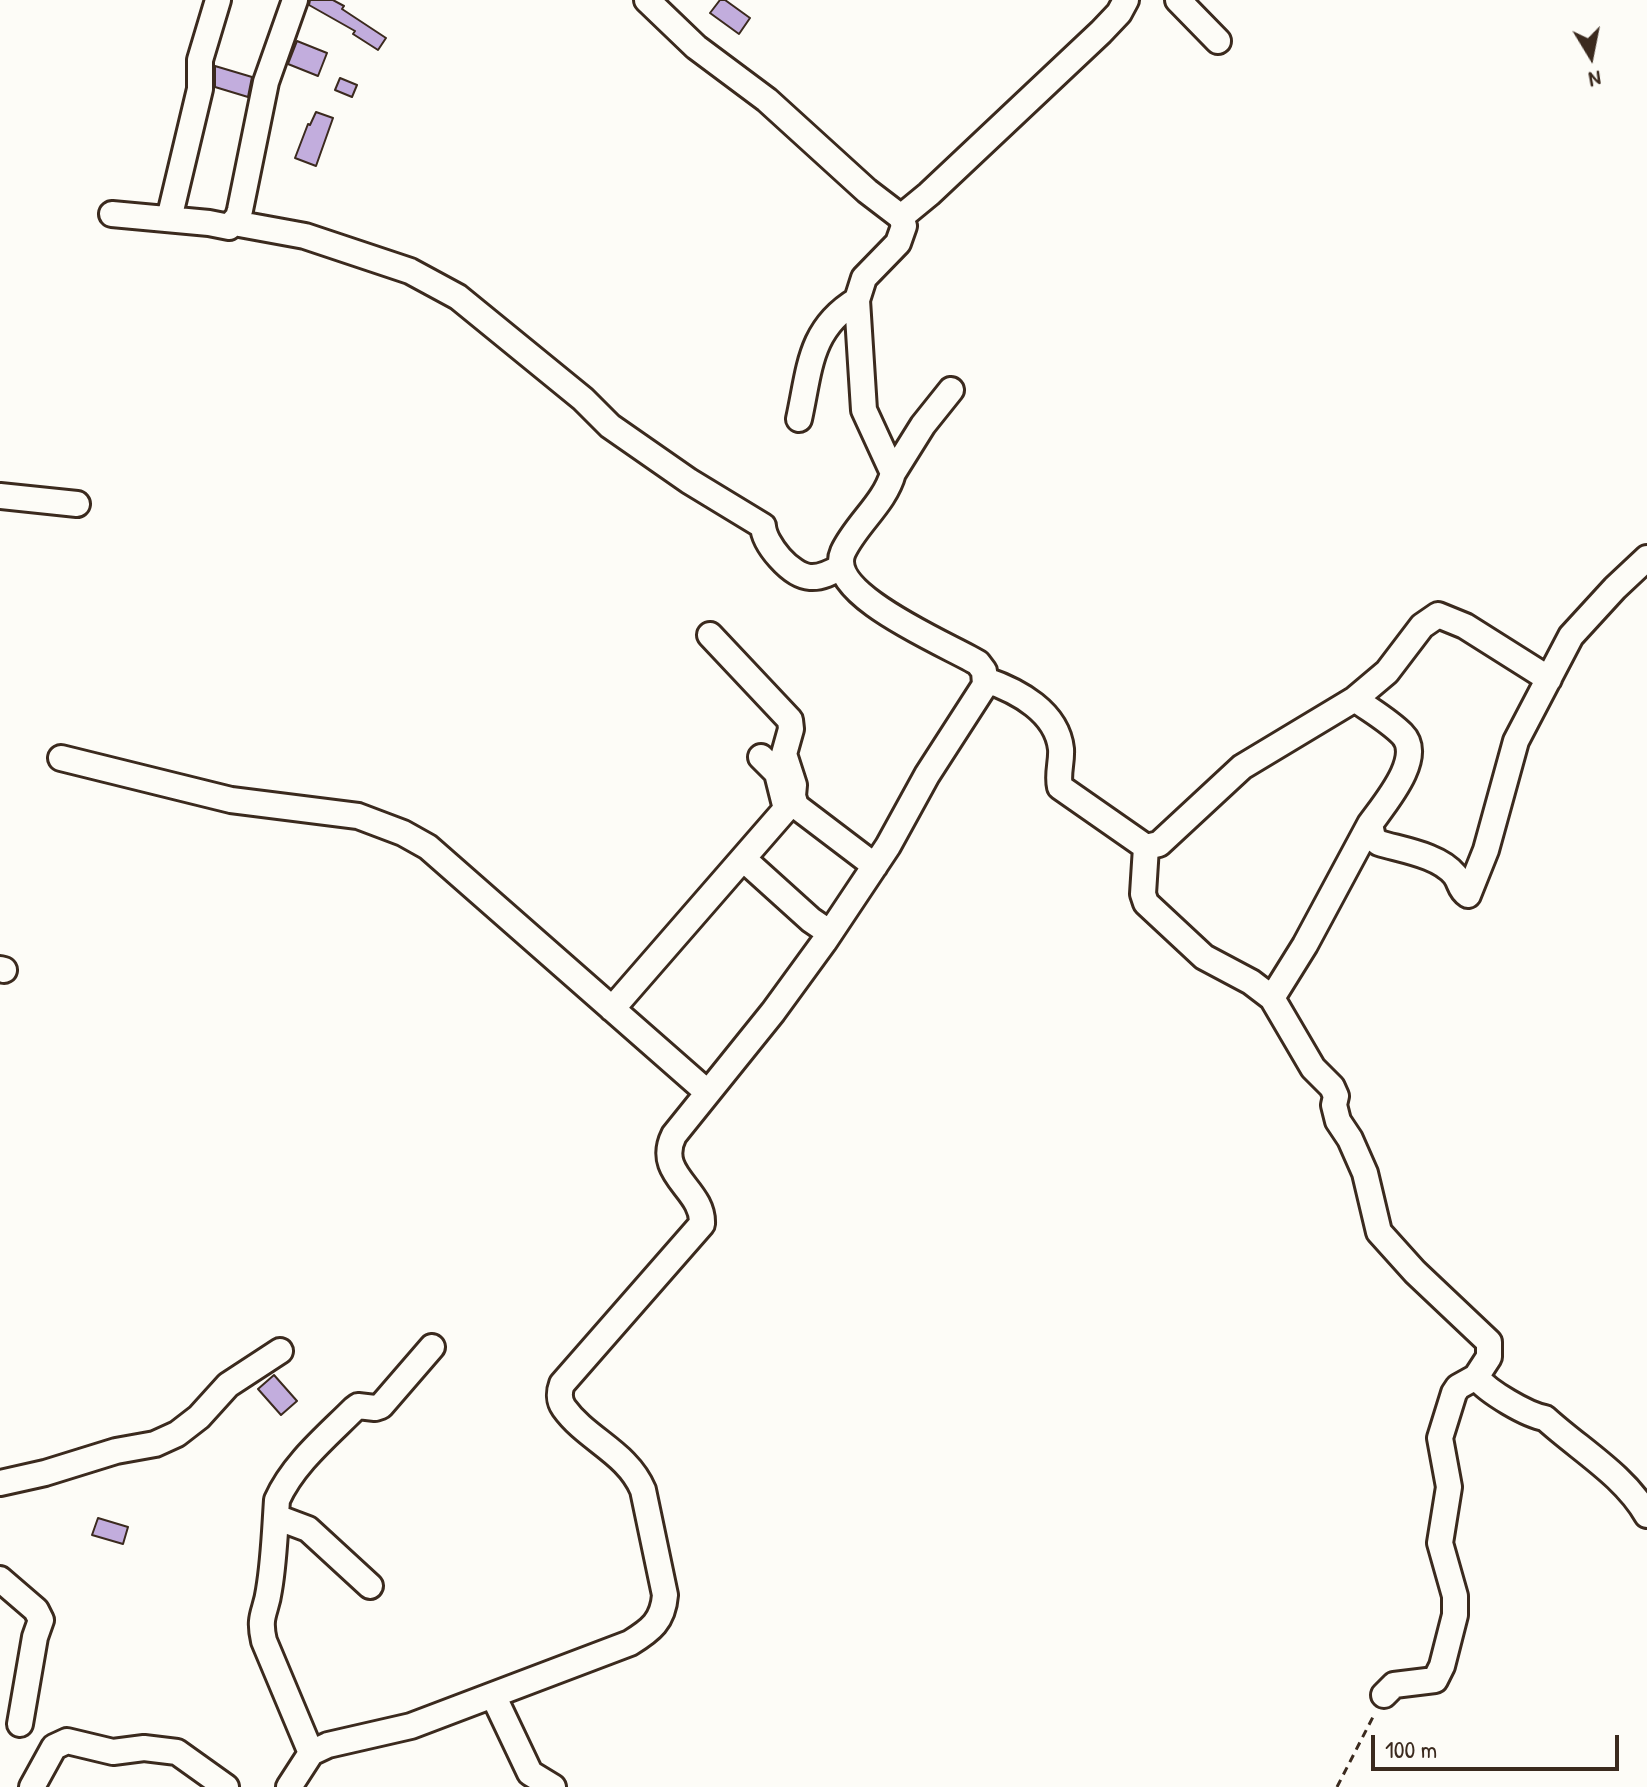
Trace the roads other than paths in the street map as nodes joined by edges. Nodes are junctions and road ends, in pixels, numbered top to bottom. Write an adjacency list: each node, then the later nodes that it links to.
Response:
1 (218, 0): 9 (street)
2 (295, 0): 10 (street)
3 (647, 0): 8 (street)
4 (1126, 0): 8 (street)
5 (1178, 0): 6 (street)
6 (1218, 41)
7 (112, 214): 9 (street)
8 (901, 217): 11 (street)
9 (169, 219): 10 (street)
10 (234, 223): 18 (street)
11 (857, 300): 13 (street); 14 (street)
12 (951, 390): 14 (street)
13 (799, 419)
14 (893, 473): 18 (street)
15 (0, 496): 16 (street)
16 (77, 504)
17 (1647, 558): 20 (street)
18 (841, 567): 21 (street)
19 (710, 635): 28 (street)
20 (1549, 679): 22 (street); 25 (street)
21 (986, 680): 26 (street); 28 (street)
22 (1355, 699): 25 (street); 26 (street)
23 (761, 757): 31 (street)
24 (61, 758): 31 (street)
25 (1370, 824): 30 (street)
26 (1146, 847): 30 (street)
27 (749, 864): 29 (street)
28 (875, 866): 29 (street)
29 (821, 927): 32 (street)
30 (1272, 998): 35 (street)
31 (612, 1009): 32 (street)
32 (707, 1092): 41 (street)
33 (432, 1347): 38 (street)
34 (280, 1351): 36 (street)
35 (1476, 1377): 37 (street); 42 (street)
36 (0, 1483)
37 (1647, 1515)
38 (276, 1517): 40 (street); 44 (street)
39 (0, 1579): 43 (street)
40 (370, 1586)
41 (493, 1695): 44 (street); 48 (street)
42 (1384, 1695)
43 (20, 1724)
44 (311, 1753): 47 (street)
45 (32, 1787): 46 (street)
46 (226, 1787)
47 (289, 1787)
48 (553, 1787)

